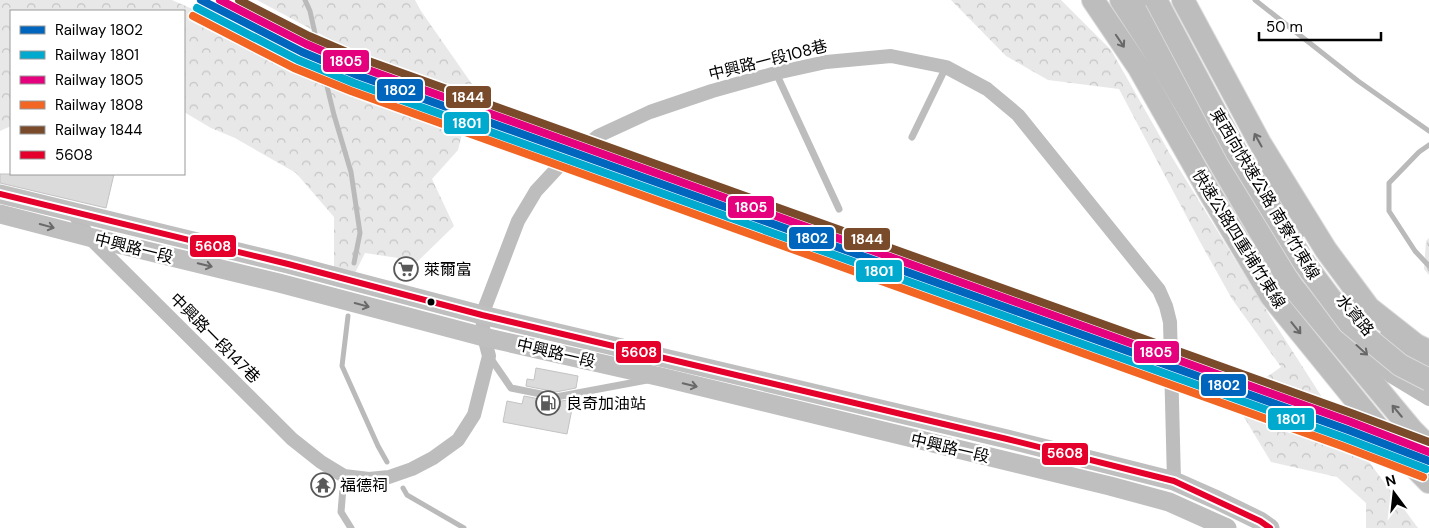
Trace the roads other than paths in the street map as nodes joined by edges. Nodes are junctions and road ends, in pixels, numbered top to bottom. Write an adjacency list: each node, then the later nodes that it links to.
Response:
1 (1093, 0): 25 (highway, 快速公路四重埔竹東線, one-way to 25)
2 (1121, 0): 22 (highway, 快速公路四重埔竹東線, one-way to 2)
3 (1139, 0): 18 (street, 水資路); 21 (street, 水資路, one-way to 21)
4 (1156, 0): 20 (highway, 東西向快速公路 南寮竹東線, bridge)
5 (1183, 0): 16 (highway, 東西向快速公路 南寮竹東線, one-way to 5)
6 (946, 67): 7 (street, 中興路一段108巷); 8 (lane); 24 (street, 中興路一段108巷)
7 (776, 73): 10 (lane); 14 (street, 中興路一段108巷)
8 (912, 137)
9 (0, 194): 11 (main road, 中興路一段)
10 (839, 209)
11 (72, 212): 13 (street, 中興路一段147巷); 14 (main road, 中興路一段)
12 (0, 214): 13 (main road, 中興路一段, one-way to 13)
13 (89, 237): 15 (main road, 中興路一段, one-way to 15); 23 (street, 中興路一段147巷)
14 (482, 314): 15 (street, 中興路一段147巷); 24 (main road, 中興路一段)
15 (484, 337): 17 (street, 中興路一段147巷); 19 (main road, 中興路一段)
16 (1429, 351)
17 (489, 356): 19 (lane); 23 (street, 中興路一段147巷)
18 (1429, 365)
19 (660, 377): 27 (main road, 中興路一段, one-way to 27)
20 (1429, 380)
21 (1429, 399)
22 (1429, 448)
23 (344, 476): 26 (lane)
24 (1174, 481): 28 (main road, 中興路一段)
25 (1429, 482)
26 (351, 528)
27 (1227, 528)
28 (1270, 528)

